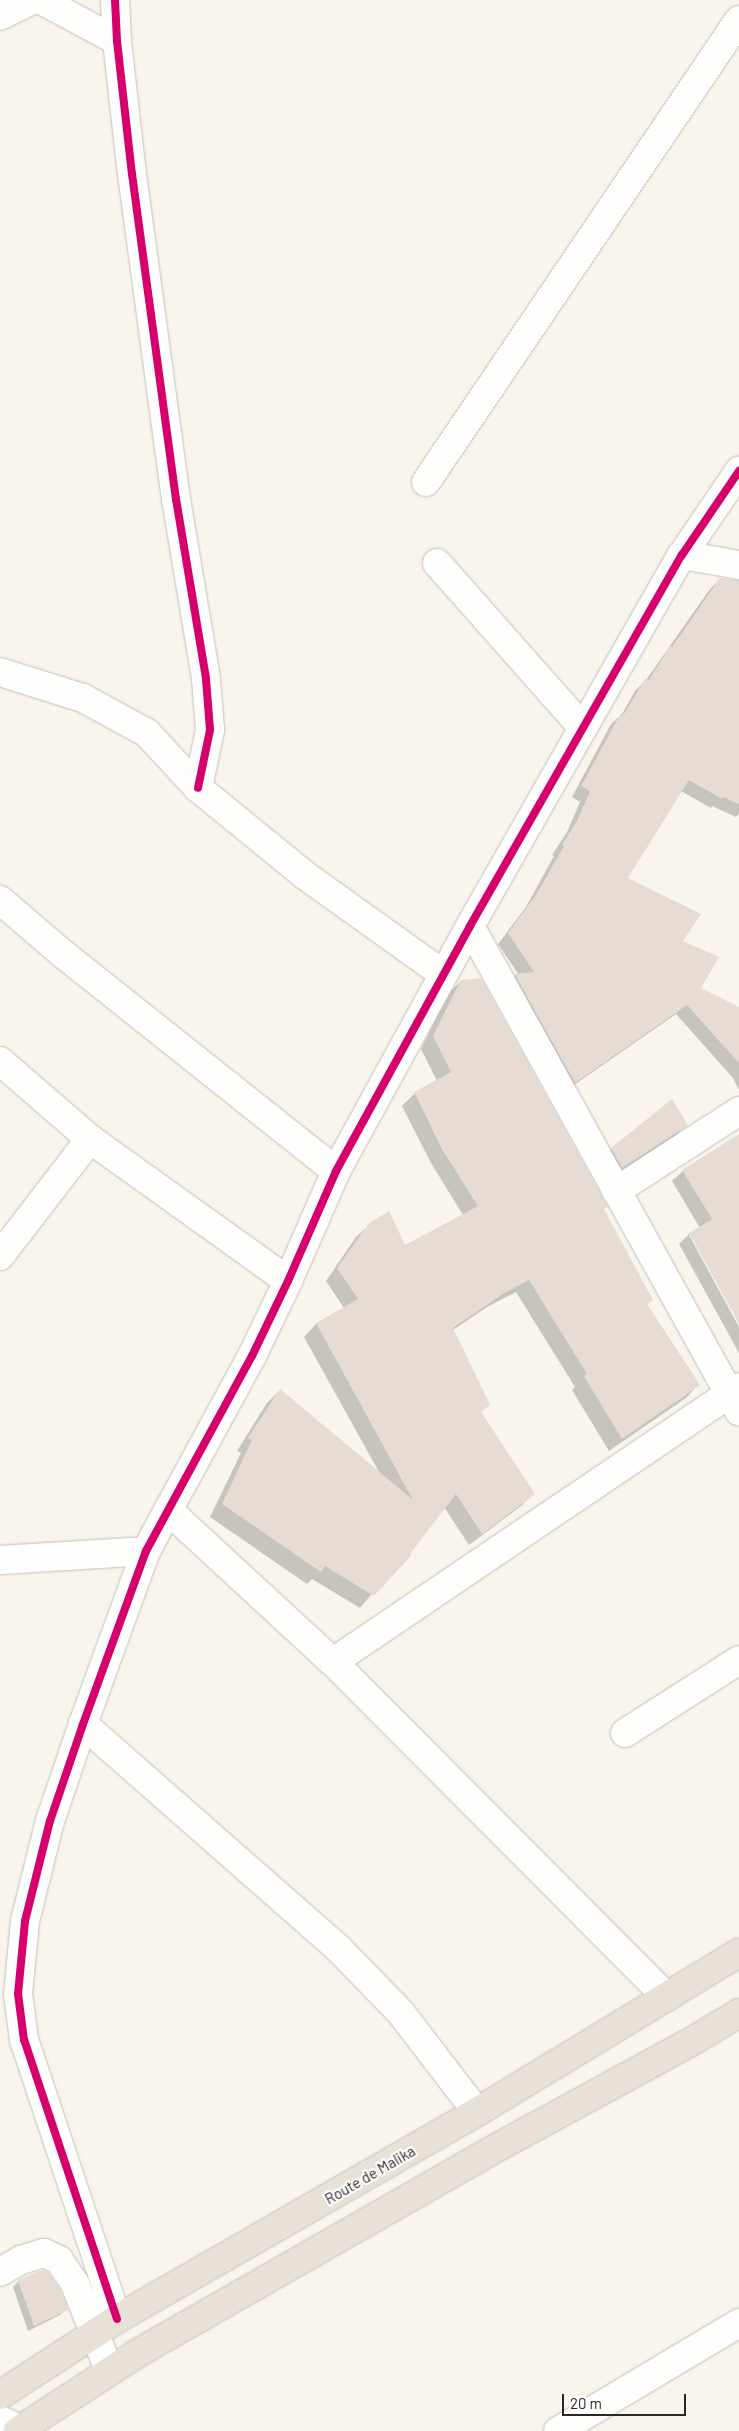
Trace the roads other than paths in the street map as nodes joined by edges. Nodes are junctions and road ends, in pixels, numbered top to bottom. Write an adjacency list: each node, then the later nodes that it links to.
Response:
1 (34, 0): 4 (street)
2 (41, 0): 6 (street)
3 (116, 0): 6 (street)
4 (0, 16)
5 (739, 20): 8 (street)
6 (117, 41): 14 (street)
7 (739, 471): 9 (street)
8 (426, 482)
9 (682, 555): 11 (street); 13 (street)
10 (437, 563): 13 (street)
11 (739, 565)
12 (0, 672): 14 (street)
13 (583, 728): 16 (street)
14 (198, 788): 17 (street)
15 (0, 900): 21 (street)
16 (470, 926): 17 (street); 22 (street)
17 (443, 974): 21 (street)
18 (0, 1061): 20 (street)
19 (739, 1111): 22 (street)
20 (90, 1139): 23 (street); 24 (street)
21 (336, 1171): 24 (street)
22 (616, 1191): 25 (street)
23 (0, 1256)
24 (288, 1281): 26 (street)
25 (736, 1398): 30 (street)
26 (168, 1510): 27 (street); 30 (street)
27 (146, 1551): 28 (street); 31 (street)
28 (0, 1560)
29 (739, 1660): 32 (street)
30 (334, 1662): 34 (street)
31 (83, 1724): 36 (street); 38 (street)
32 (625, 1733)
33 (739, 1953): 34 (main road, Route de Malika)
34 (667, 1997): 36 (main road, Route de Malika)
35 (739, 2013): 41 (main road)
36 (477, 2112): 38 (main road, Route de Malika)
37 (0, 2272): 40 (street)
38 (117, 2318): 40 (main road, Route de Malika)
39 (739, 2323): 44 (street)
40 (94, 2334): 41 (street); 42 (main road, Route de Malika)
41 (109, 2370): 43 (main road)
42 (0, 2395)
43 (16, 2428)
44 (558, 2431)

